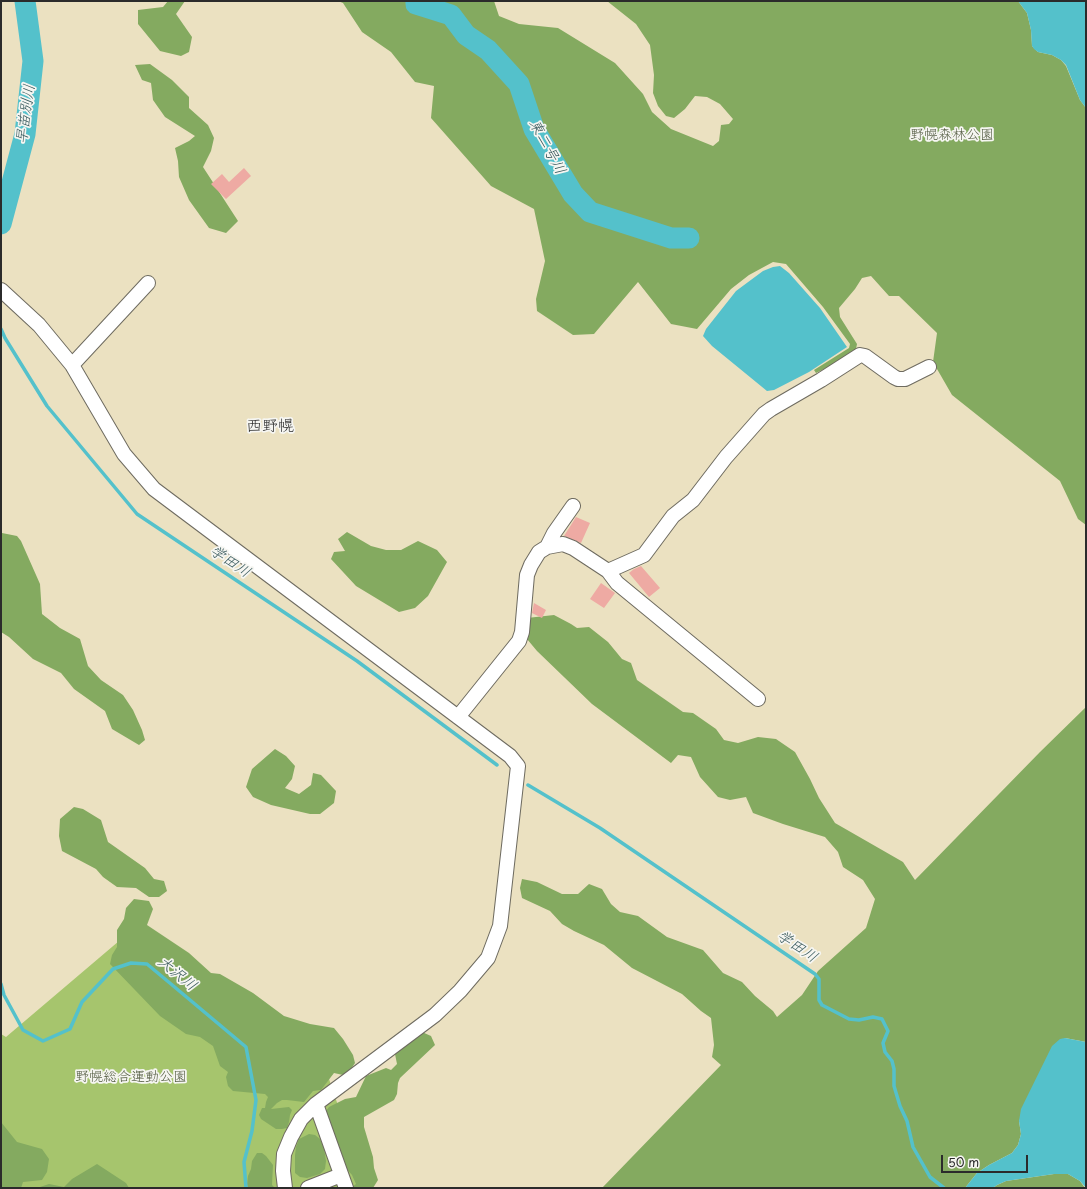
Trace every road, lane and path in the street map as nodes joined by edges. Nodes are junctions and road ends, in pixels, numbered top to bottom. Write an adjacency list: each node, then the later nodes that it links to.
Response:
1 (148, 283): 3 (street)
2 (1, 290): 3 (street)
3 (72, 365): 9 (street)
4 (929, 367): 7 (street)
5 (573, 506): 6 (street)
6 (547, 547): 7 (street); 9 (street)
7 (608, 571): 8 (street)
8 (758, 699)
9 (458, 717): 10 (street)
10 (316, 1104): 11 (street); 12 (street)
11 (341, 1175): 13 (street); 14 (street)
12 (285, 1188)
13 (308, 1188)
14 (346, 1188)

